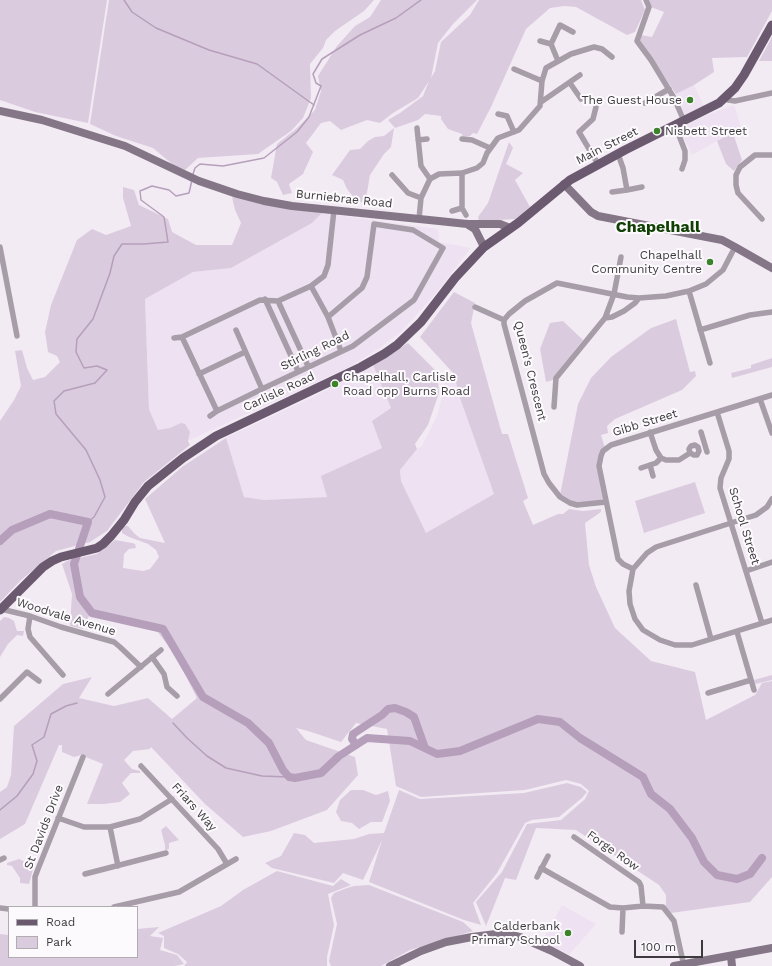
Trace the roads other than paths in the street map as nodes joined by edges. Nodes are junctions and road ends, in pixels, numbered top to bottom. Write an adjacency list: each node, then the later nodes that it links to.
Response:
1 (646, 0): 12 (street)
2 (772, 25): 15 (main road, Main Street)
3 (573, 32): 5 (street)
4 (540, 41): 5 (street)
5 (551, 44): 7 (street)
6 (612, 57): 7 (street)
7 (558, 61): 10 (street)
8 (514, 69): 10 (street)
9 (580, 75): 11 (street)
10 (542, 81): 16 (street)
11 (570, 83): 14 (street); 16 (street)
12 (669, 90): 17 (street); 21 (street)
13 (772, 93): 15 (street)
14 (581, 98)
15 (726, 98): 21 (main road, Main Street)
16 (541, 102): 24 (street)
17 (645, 103)
18 (596, 107): 31 (street)
19 (0, 111): 42 (street, Burniebrae Road)
20 (498, 114): 24 (street)
21 (684, 121): 22 (main road, Main Street)
22 (675, 125): 29 (main road, Main Street); 32 (street)
23 (417, 128): 27 (street)
24 (514, 132): 28 (street)
25 (427, 139): 27 (street)
26 (462, 139): 28 (street)
27 (418, 140): 35 (street)
28 (490, 148): 33 (street)
29 (618, 154): 31 (main road, Main Street); 38 (street)
30 (772, 155): 46 (street)
31 (598, 164): 36 (main road, Main Street)
32 (682, 169)
33 (462, 173): 35 (street); 41 (street)
34 (392, 175): 40 (street)
35 (430, 179): 40 (street)
36 (564, 184): 48 (main road, Carlisle Road); 50 (street)
37 (642, 187): 38 (street)
38 (627, 190): 39 (street)
39 (612, 192)
40 (421, 198): 44 (street)
41 (462, 208): 43 (street); 45 (street)
42 (334, 210): 44 (street, Burniebrae Road); 55 (street)
43 (452, 211)
44 (419, 219): 45 (street, Burniebrae Road)
45 (466, 219): 47 (street, Burniebrae Road); 49 (street)
46 (762, 219)
47 (491, 224): 48 (street, Burniebrae Road); 49 (street)
48 (510, 228): 51 (main road, Carlisle Road)
49 (478, 238): 51 (street)
50 (735, 246): 54 (street); 56 (street, Queen's Crescent)
51 (484, 247): 98 (main road, Carlisle Road)
52 (0, 248): 68 (street)
53 (621, 257): 57 (street)
54 (772, 268)
55 (311, 286): 60 (street); 63 (street)
56 (689, 291): 58 (street, Queen's Crescent); 67 (street)
57 (614, 294): 58 (street, Queen's Crescent); 64 (street); 65 (street, Queen's Crescent)
58 (639, 298): 64 (street)
59 (265, 299): 60 (street); 69 (street); 75 (street)
60 (278, 301): 74 (street)
61 (475, 307): 65 (street)
62 (772, 312): 67 (street)
63 (328, 317): 71 (street); 71 (street, Stirling Road)
64 (605, 318): 80 (street)
65 (504, 320): 92 (street, Queen's Crescent)
66 (236, 330): 72 (street)
67 (700, 330): 73 (street)
68 (17, 336)
69 (182, 337): 70 (street); 76 (street)
70 (174, 338)
71 (341, 351): 74 (street, Stirling Road)
72 (245, 352): 76 (street); 77 (street)
73 (710, 363)
74 (308, 366): 75 (street, Stirling Road)
75 (298, 371): 77 (street, Stirling Road)
76 (199, 374): 81 (street)
77 (262, 388): 81 (street, Stirling Road)
78 (772, 395): 79 (street, Gibb Street)
79 (760, 399): 82 (street, Gibb Street); 86 (street)
80 (554, 407)
81 (217, 411): 83 (street, Stirling Road)
82 (717, 412): 84 (street, Gibb Street); 93 (street, School Street)
83 (210, 416)
84 (650, 432): 87 (street); 92 (street, Gibb Street)
85 (701, 432): 87 (street)
86 (772, 433)
87 (661, 458): 88 (street)
88 (650, 465): 89 (street); 90 (street)
89 (642, 468)
90 (653, 476)
91 (772, 500): 93 (street)
92 (606, 502): 95 (street, Gibb Street)
93 (732, 524): 95 (street); 96 (street, School Street)
94 (772, 562): 96 (street)
95 (633, 569): 103 (street)
96 (746, 571): 101 (street, School Street)
97 (696, 585): 103 (street)
98 (1, 610): 99 (street, Woodvale Avenue)
99 (30, 616): 106 (street, Woodvale Avenue); 107 (street)
100 (772, 620): 101 (street)
101 (762, 623): 102 (street)
102 (737, 632): 103 (street); 108 (street)
103 (711, 639)
104 (160, 650): 105 (street)
105 (152, 657): 106 (street); 113 (street)
106 (141, 666): 112 (street)
107 (63, 675)
108 (751, 680): 110 (street); 111 (street)
109 (40, 681): 114 (street)
110 (754, 690)
111 (708, 693)
112 (108, 694)
113 (177, 696)
114 (0, 699)
115 (83, 757): 118 (street, St Davids Drive)
116 (141, 766): 117 (street, Friars Way)
117 (172, 798): 119 (street); 124 (street, Friars Way)
118 (58, 818): 119 (street); 129 (street, St Davids Drive)
119 (110, 827): 125 (street)
120 (574, 837): 131 (street, Forge Row)
121 (166, 853): 125 (street)
122 (548, 856): 126 (street)
123 (236, 859): 124 (street)
124 (227, 864): 130 (street)
125 (118, 866): 127 (street)
126 (541, 868): 128 (street); 132 (street)
127 (85, 874)
128 (537, 877)
129 (35, 906)
130 (118, 906)
131 (643, 906): 132 (street); 136 (street)
132 (623, 908): 133 (street)
133 (622, 932)
134 (772, 948): 135 (street)
135 (731, 956): 136 (street); 140 (street)
136 (684, 965): 139 (street)
137 (390, 966): 138 (street)
138 (580, 966)
139 (674, 966)
140 (732, 966)

